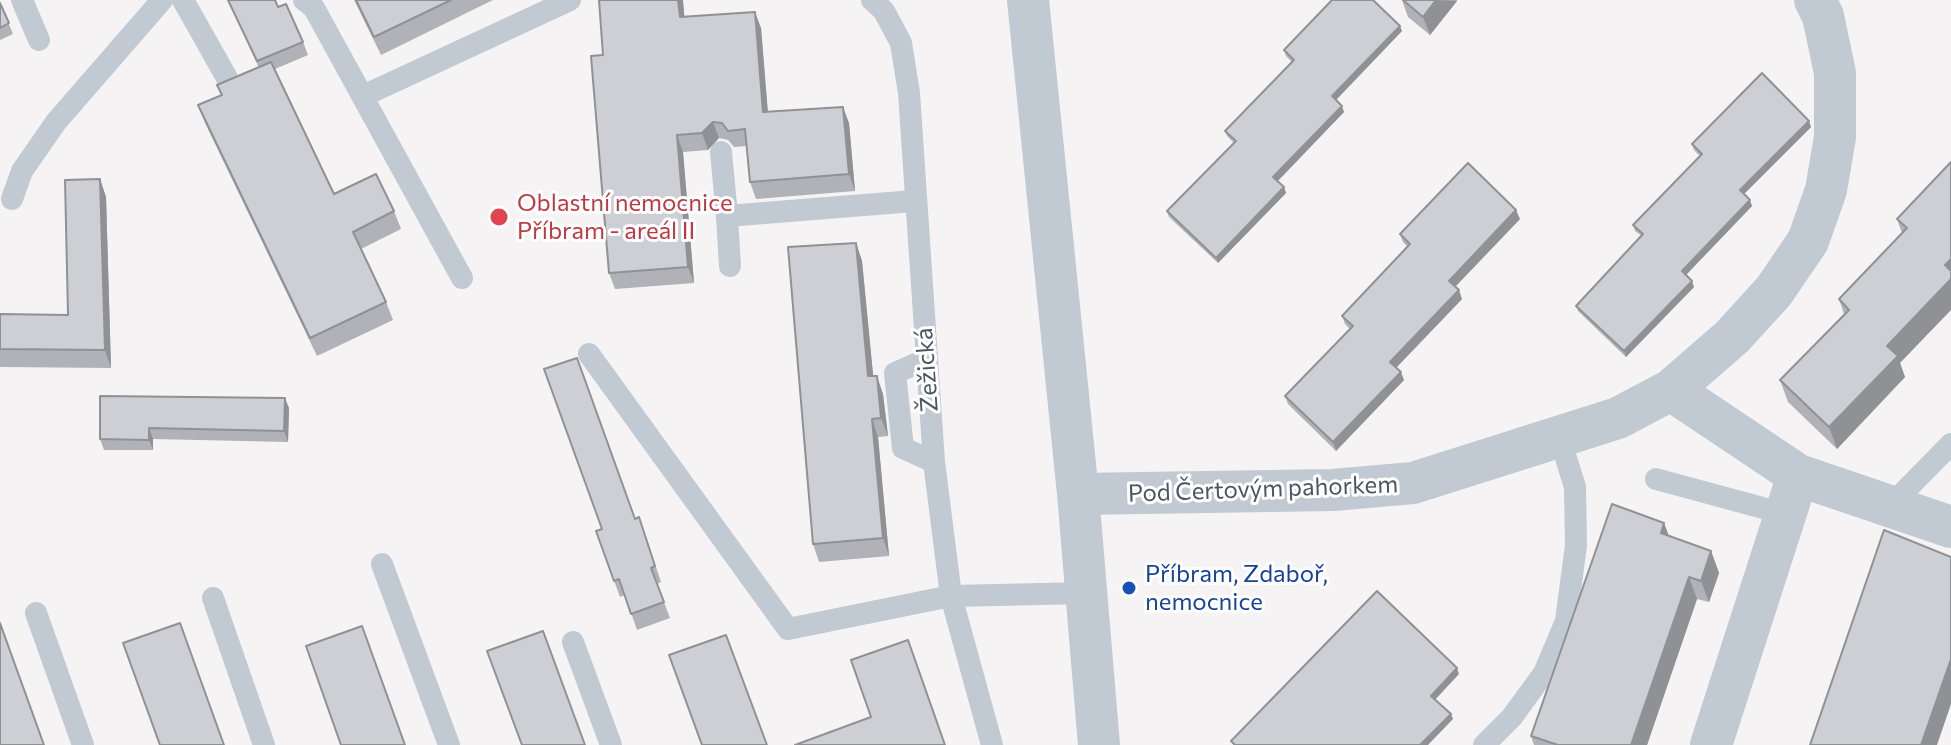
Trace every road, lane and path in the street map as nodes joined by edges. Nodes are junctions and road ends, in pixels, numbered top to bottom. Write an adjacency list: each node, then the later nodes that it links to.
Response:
1 (22, 0): 9 (lane)
2 (183, 0): 10 (lane)
3 (304, 0): 11 (lane)
4 (570, 0): 11 (lane)
5 (872, 0): 14 (lane, Žežická)
6 (1028, 0): 25 (street)
7 (1815, 0): 20 (street, Pod Čertovým pahorkem)
8 (158, 1): 13 (lane)
9 (39, 40)
10 (227, 78)
11 (363, 96): 17 (lane)
12 (721, 152): 15 (lane)
13 (12, 199)
14 (914, 201): 15 (lane); 19 (lane, Žežická)
15 (727, 216): 16 (lane)
16 (730, 266)
17 (462, 278)
18 (589, 354): 31 (lane)
19 (927, 359): 23 (lane, Žežická); 23 (lane)
20 (1671, 390): 21 (street, Pod Čertovým pahorkem); 26 (street)
21 (1560, 439): 25 (street, Pod Čertovým pahorkem); 41 (lane)
22 (1951, 444): 27 (lane)
23 (934, 462): 31 (lane, Žežická)
24 (1656, 479): 26 (lane)
25 (1078, 494): 30 (street)
26 (1792, 494): 27 (street); 42 (street)
27 (1890, 506): 28 (street)
28 (1951, 527)
29 (382, 564): 37 (lane)
30 (1086, 593): 31 (lane); 40 (street)
31 (951, 596): 39 (lane, Žežická)
32 (213, 598): 36 (lane)
33 (36, 613): 35 (lane)
34 (573, 642): 38 (lane)
35 (83, 745)
36 (264, 745)
37 (449, 745)
38 (611, 745)
39 (992, 745)
40 (1099, 745)
41 (1484, 745)
42 (1711, 745)

